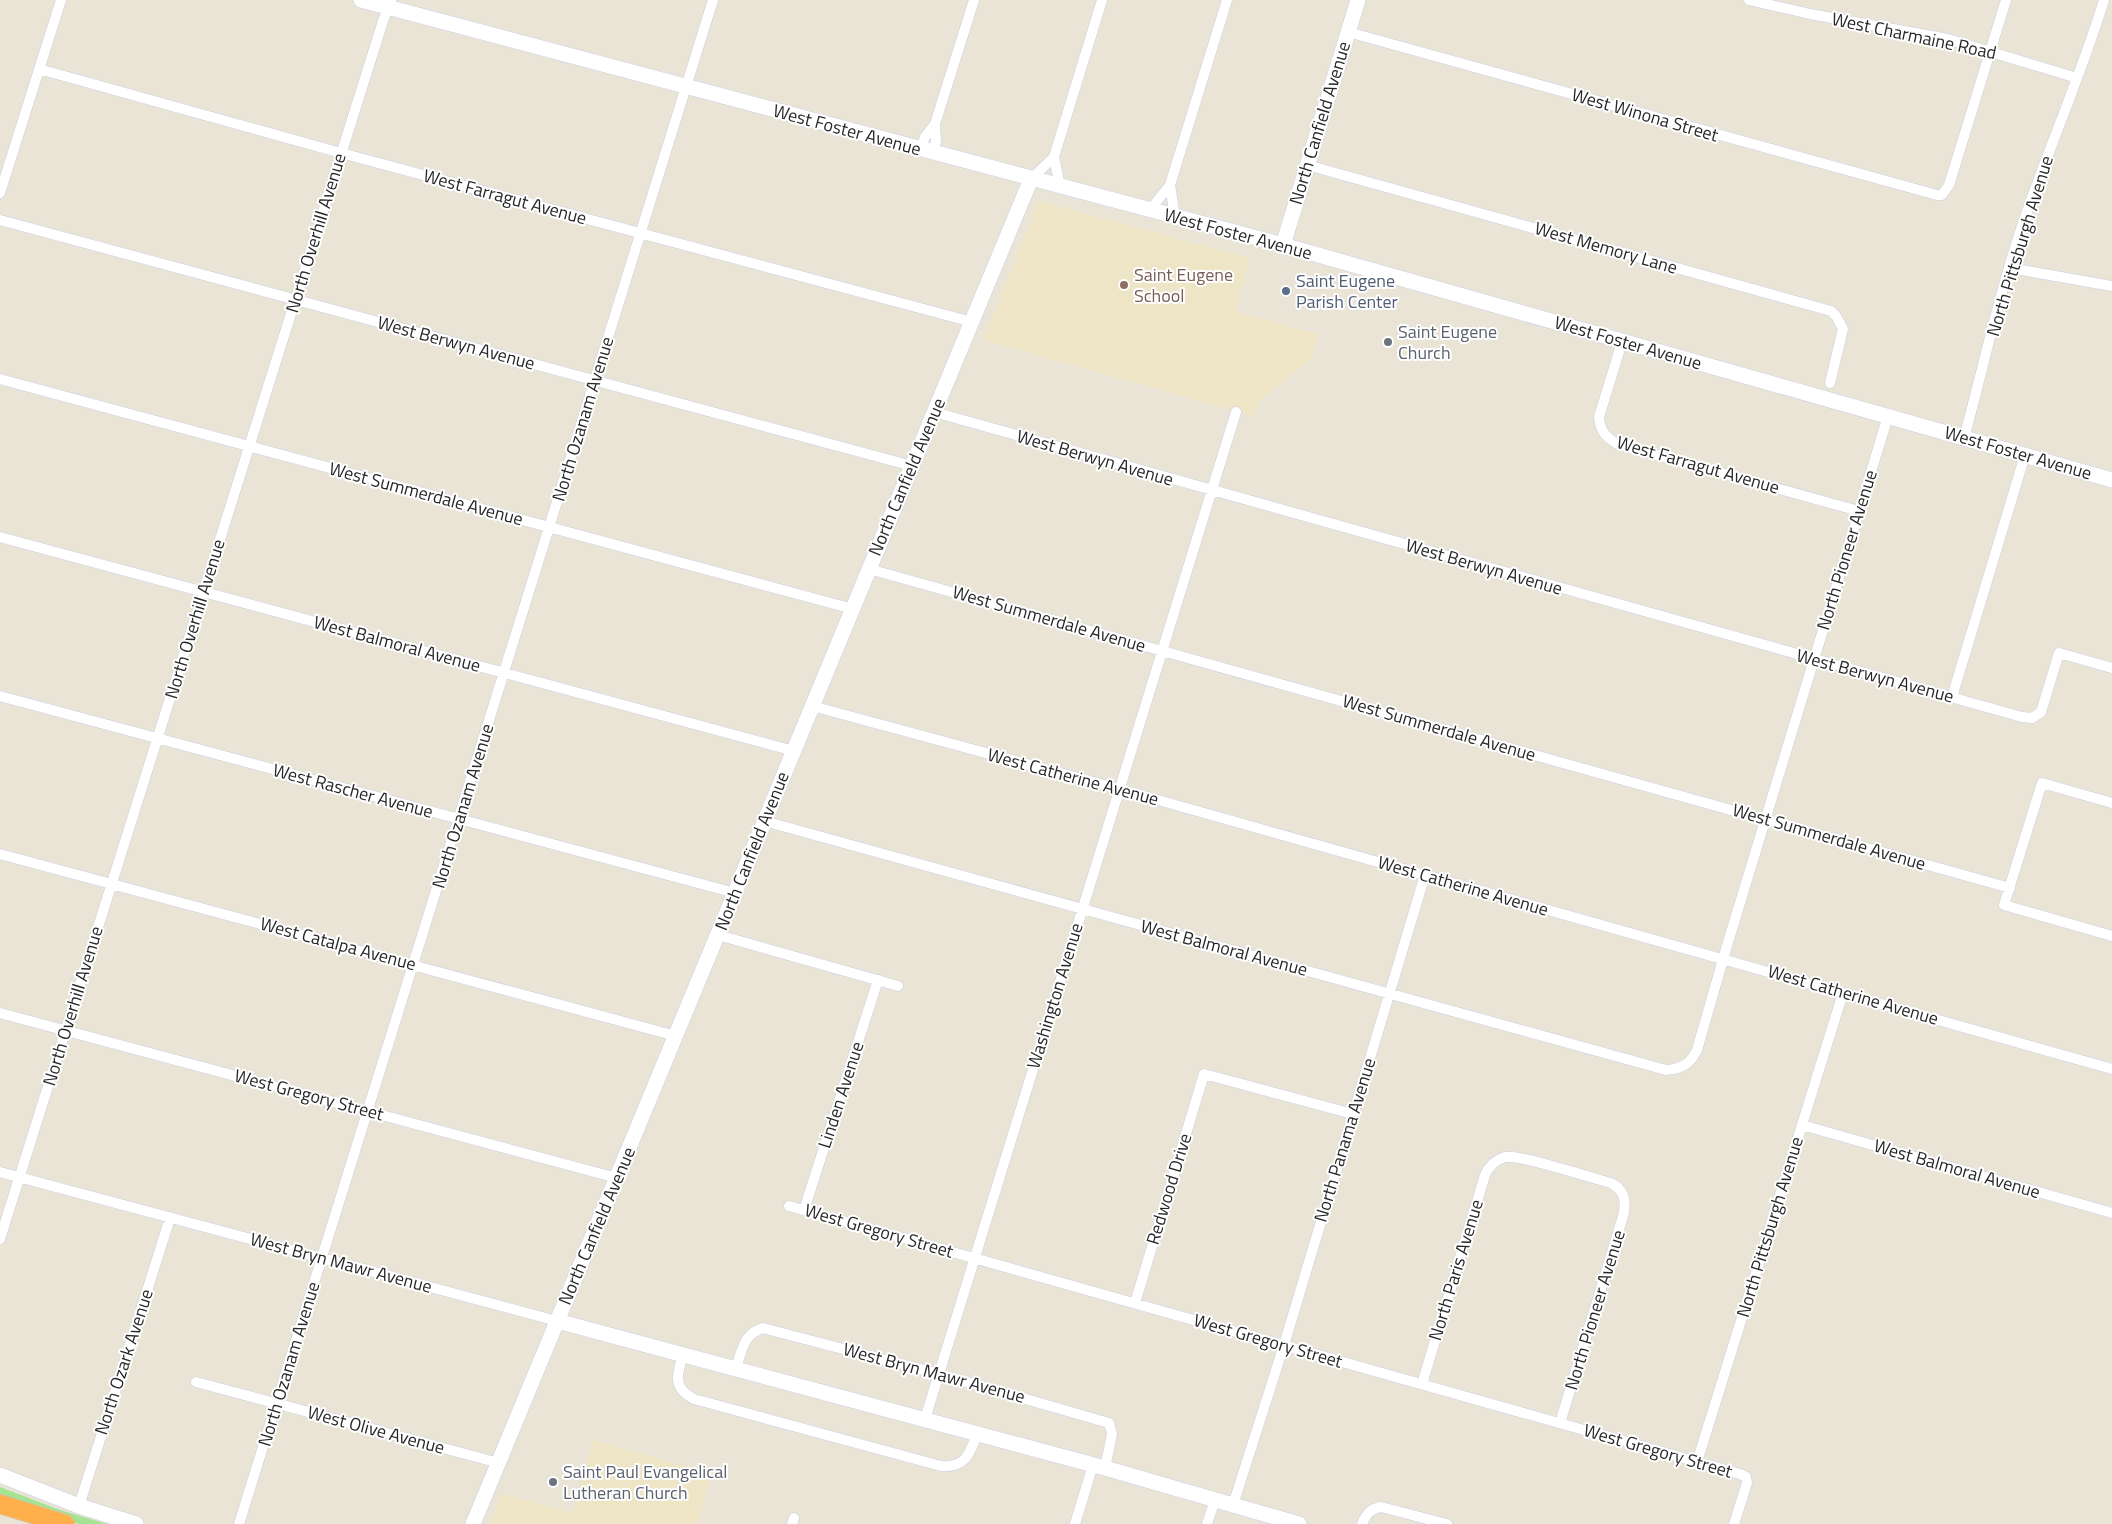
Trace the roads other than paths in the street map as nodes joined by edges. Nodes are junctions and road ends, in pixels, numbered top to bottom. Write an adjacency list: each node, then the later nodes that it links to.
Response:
1 (61, 0): 14 (street)
2 (361, 0): 11 (street, West Foster Avenue)
3 (714, 0): 16 (street, North Ozanam Avenue)
4 (974, 0): 17 (street)
5 (1102, 0): 19 (street)
6 (1228, 0): 22 (street)
7 (1358, 0): 12 (street, North Canfield Avenue)
8 (1749, 0): 13 (street, West Charmaine Road)
9 (2006, 0): 13 (street)
10 (2104, 0): 15 (street, North Pittsburgh Avenue)
11 (390, 4): 16 (street, West Foster Avenue); 18 (street, North Overhill Avenue)
12 (1348, 32): 13 (street, West Winona Street); 20 (street, North Canfield Avenue)
13 (1991, 51): 15 (street, West Charmaine Road)
14 (39, 69): 18 (street, West Farragut Avenue); 24 (street)
15 (2077, 78): 30 (street, North Pittsburgh Avenue)
16 (686, 87): 17 (street, West Foster Avenue); 28 (street, North Ozanam Avenue)
17 (927, 151): 21 (street, West Foster Avenue)
18 (341, 154): 28 (street, West Farragut Avenue); 32 (street, North Overhill Avenue)
19 (1054, 157): 21 (street); 23 (street)
20 (1307, 165): 29 (street, North Canfield Avenue); 37 (street, West Memory Lane)
21 (1031, 179): 23 (street, West Foster Avenue); 33 (street, North Canfield Avenue)
22 (1170, 185): 25 (street); 26 (street)
23 (1060, 186): 25 (street, West Foster Avenue)
24 (0, 193)
25 (1150, 210): 26 (street, West Foster Avenue)
26 (1175, 217): 29 (street, West Foster Avenue)
27 (0, 220): 32 (street, West Berwyn Avenue)
28 (641, 234): 33 (street, West Farragut Avenue); 36 (street, North Ozanam Avenue)
29 (1283, 246): 34 (street, West Foster Avenue)
30 (2010, 268): 31 (street); 41 (street, North Pittsburgh Avenue)
31 (2112, 286)
32 (295, 299): 36 (street, West Berwyn Avenue); 42 (street, North Overhill Avenue)
33 (972, 322): 38 (street, North Canfield Avenue)
34 (1622, 342): 40 (street, West Foster Avenue); 47 (street, West Farragut Avenue)
35 (0, 379): 42 (street, West Summerdale Avenue)
36 (595, 380): 44 (street, West Berwyn Avenue); 48 (street, North Ozanam Avenue)
37 (1830, 383)
38 (934, 412): 44 (street, North Canfield Avenue); 46 (street, West Berwyn Avenue)
39 (1236, 412): 46 (street, Washington Avenue)
40 (1888, 416): 41 (street, West Foster Avenue); 47 (street, North Pioneer Avenue)
41 (1964, 438): 43 (street, West Foster Avenue)
42 (249, 446): 48 (street, West Summerdale Avenue); 51 (street, North Overhill Avenue)
43 (2025, 455): 45 (street, West Foster Avenue); 58 (street)
44 (912, 466): 50 (street, North Canfield Avenue)
45 (2112, 480)
46 (1211, 491): 53 (street, Washington Avenue); 54 (street, West Berwyn Avenue)
47 (1859, 511): 54 (street, North Pioneer Avenue)
48 (550, 527): 52 (street, West Summerdale Avenue); 56 (street, North Ozanam Avenue)
49 (0, 537): 51 (street, West Balmoral Avenue)
50 (869, 569): 52 (street, North Canfield Avenue); 53 (street, West Summerdale Avenue)
51 (204, 592): 56 (street, West Balmoral Avenue); 60 (street, North Overhill Avenue)
52 (852, 609): 59 (street, North Canfield Avenue)
53 (1162, 651): 62 (street, Washington Avenue); 65 (street, West Summerdale Avenue)
54 (1814, 659): 58 (street, West Berwyn Avenue); 65 (street, North Pioneer Avenue)
55 (2112, 668): 58 (street, West Berwyn Avenue)
56 (504, 673): 61 (street, West Balmoral Avenue); 64 (street, North Ozanam Avenue)
57 (0, 696): 60 (street, West Rascher Avenue)
58 (1952, 697)
59 (812, 706): 61 (street, North Canfield Avenue); 62 (street, West Catherine Avenue)
60 (158, 738): 64 (street, West Rascher Avenue); 69 (street, North Overhill Avenue)
61 (794, 751): 66 (street, North Canfield Avenue)
62 (1119, 789): 68 (street, West Catherine Avenue); 72 (street, Washington Avenue)
63 (2112, 803): 70 (street)
64 (458, 819): 71 (street, West Rascher Avenue); 76 (street, North Ozanam Avenue)
65 (1765, 820): 70 (street, West Summerdale Avenue); 75 (street, North Pioneer Avenue)
66 (764, 821): 71 (street, North Canfield Avenue); 72 (street, West Balmoral Avenue)
67 (0, 854): 69 (street, West Catalpa Avenue)
68 (1425, 875): 75 (street, West Catherine Avenue); 80 (street, North Panama Avenue)
69 (112, 884): 76 (street, West Catalpa Avenue); 82 (street, North Overhill Avenue)
70 (2010, 888): 74 (street)
71 (735, 893): 73 (street, North Canfield Avenue)
72 (1082, 909): 80 (street, West Balmoral Avenue); 98 (street, Washington Avenue)
73 (718, 935): 77 (street); 83 (street, North Canfield Avenue)
74 (2112, 936)
75 (1724, 958): 79 (street, West Catherine Avenue); 80 (street, West Balmoral Avenue)
76 (414, 964): 83 (street, West Catalpa Avenue); 85 (street, North Ozanam Avenue)
77 (878, 980): 78 (street); 93 (street, Linden Avenue)
78 (898, 986)
79 (1843, 993): 84 (street, West Catherine Avenue); 87 (street, North Pittsburgh Avenue)
80 (1389, 994): 86 (street, North Panama Avenue)
81 (0, 1013): 82 (street, West Gregory Street)
82 (66, 1030): 85 (street, West Gregory Street); 89 (street, North Overhill Avenue)
83 (676, 1036): 90 (street, North Canfield Avenue)
84 (2112, 1068)
85 (368, 1110): 90 (street, West Gregory Street); 97 (street, North Ozanam Avenue)
86 (1353, 1114): 99 (street, Redwood Drive); 101 (street, North Panama Avenue)
87 (1802, 1125): 94 (street, West Balmoral Avenue); 111 (street, North Pittsburgh Avenue)
88 (0, 1172): 89 (street, West Bryn Mawr Avenue)
89 (20, 1177): 95 (street, West Bryn Mawr Avenue); 96 (street, North Overhill Avenue)
90 (617, 1178): 100 (street, North Canfield Avenue)
91 (1624, 1196): 106 (street, North Paris Avenue); 109 (street, North Pioneer Avenue)
92 (790, 1206): 93 (street, West Gregory Street)
93 (804, 1210): 98 (street, West Gregory Street)
94 (2112, 1213)
95 (170, 1218): 97 (street, West Bryn Mawr Avenue); 118 (street, North Ozark Avenue)
96 (0, 1240)
97 (322, 1258): 100 (street, West Bryn Mawr Avenue); 107 (street, North Ozanam Avenue)
98 (974, 1258): 99 (street, West Gregory Street); 104 (street, Washington Avenue)
99 (1134, 1303): 101 (street, West Gregory Street)
100 (557, 1321): 102 (street, West Bryn Mawr Avenue); 112 (street, North Canfield Avenue)
101 (1284, 1345): 106 (street, West Gregory Street); 117 (street, North Panama Avenue)
102 (683, 1355): 103 (street, West Bryn Mawr Avenue); 110 (street)
103 (736, 1368): 104 (street, West Bryn Mawr Avenue); 108 (street, West Bryn Mawr Avenue)
104 (939, 1374): 108 (street, Washington Avenue); 113 (street, West Bryn Mawr Avenue)
105 (196, 1382): 107 (street, West Olive Avenue)
106 (1422, 1384): 109 (street, West Gregory Street)
107 (277, 1404): 112 (street, West Olive Avenue); 121 (street, North Ozanam Avenue)
108 (925, 1419): 110 (street, West Bryn Mawr Avenue)
109 (1560, 1423): 111 (street, West Gregory Street)
110 (977, 1434): 113 (street, West Bryn Mawr Avenue)
111 (1697, 1462): 128 (street, West Gregory Street)
112 (499, 1463): 122 (street, North Canfield Avenue)
113 (1099, 1466): 115 (street, West Bryn Mawr Avenue); 123 (street)
114 (0, 1475): 118 (street)
115 (1215, 1500): 117 (street, West Bryn Mawr Avenue); 124 (street)
116 (0, 1504): 119 (highway)
117 (1233, 1505): 125 (street, West Bryn Mawr Avenue)
118 (79, 1506): 120 (street)
119 (66, 1524)
120 (136, 1524)
121 (239, 1524)
122 (473, 1524)
123 (1075, 1524)
124 (1207, 1524)
125 (1299, 1524)
126 (1362, 1524): 127 (street)
127 (1447, 1524)
128 (1734, 1524)

